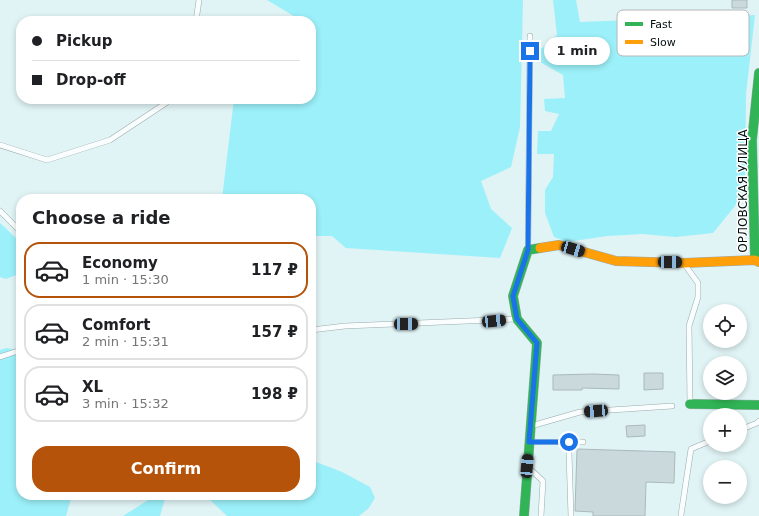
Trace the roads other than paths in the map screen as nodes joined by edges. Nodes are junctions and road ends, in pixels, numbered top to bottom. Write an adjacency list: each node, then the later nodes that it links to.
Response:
1 (199, 0): 2 (lane)
2 (197, 16)
3 (530, 36): 10 (lane)
4 (759, 73): 5 (street, ОРЛОВСКАЯ УЛИЦА)
5 (758, 96): 11 (street, ОРЛОВСКАЯ УЛИЦА)
6 (164, 104): 7 (lane)
7 (0, 145)
8 (0, 211): 9 (lane)
9 (16, 227)
10 (528, 250): 12 (street); 13 (street)
11 (757, 261): 12 (street)
12 (684, 263): 17 (lane)
13 (517, 319): 14 (lane); 21 (street)
14 (316, 329)
15 (16, 352): 16 (lane)
16 (0, 357)
17 (690, 404): 18 (street)
18 (759, 405)
19 (672, 406): 21 (lane)
20 (759, 421): 22 (lane)
21 (530, 426): 23 (street)
22 (747, 427)
23 (529, 442): 24 (lane); 27 (street)
24 (583, 442)
25 (703, 444): 28 (lane)
26 (569, 453): 31 (lane)
27 (527, 466): 29 (street); 30 (lane)
28 (681, 515)
29 (524, 516)
30 (541, 516)
31 (571, 516)

